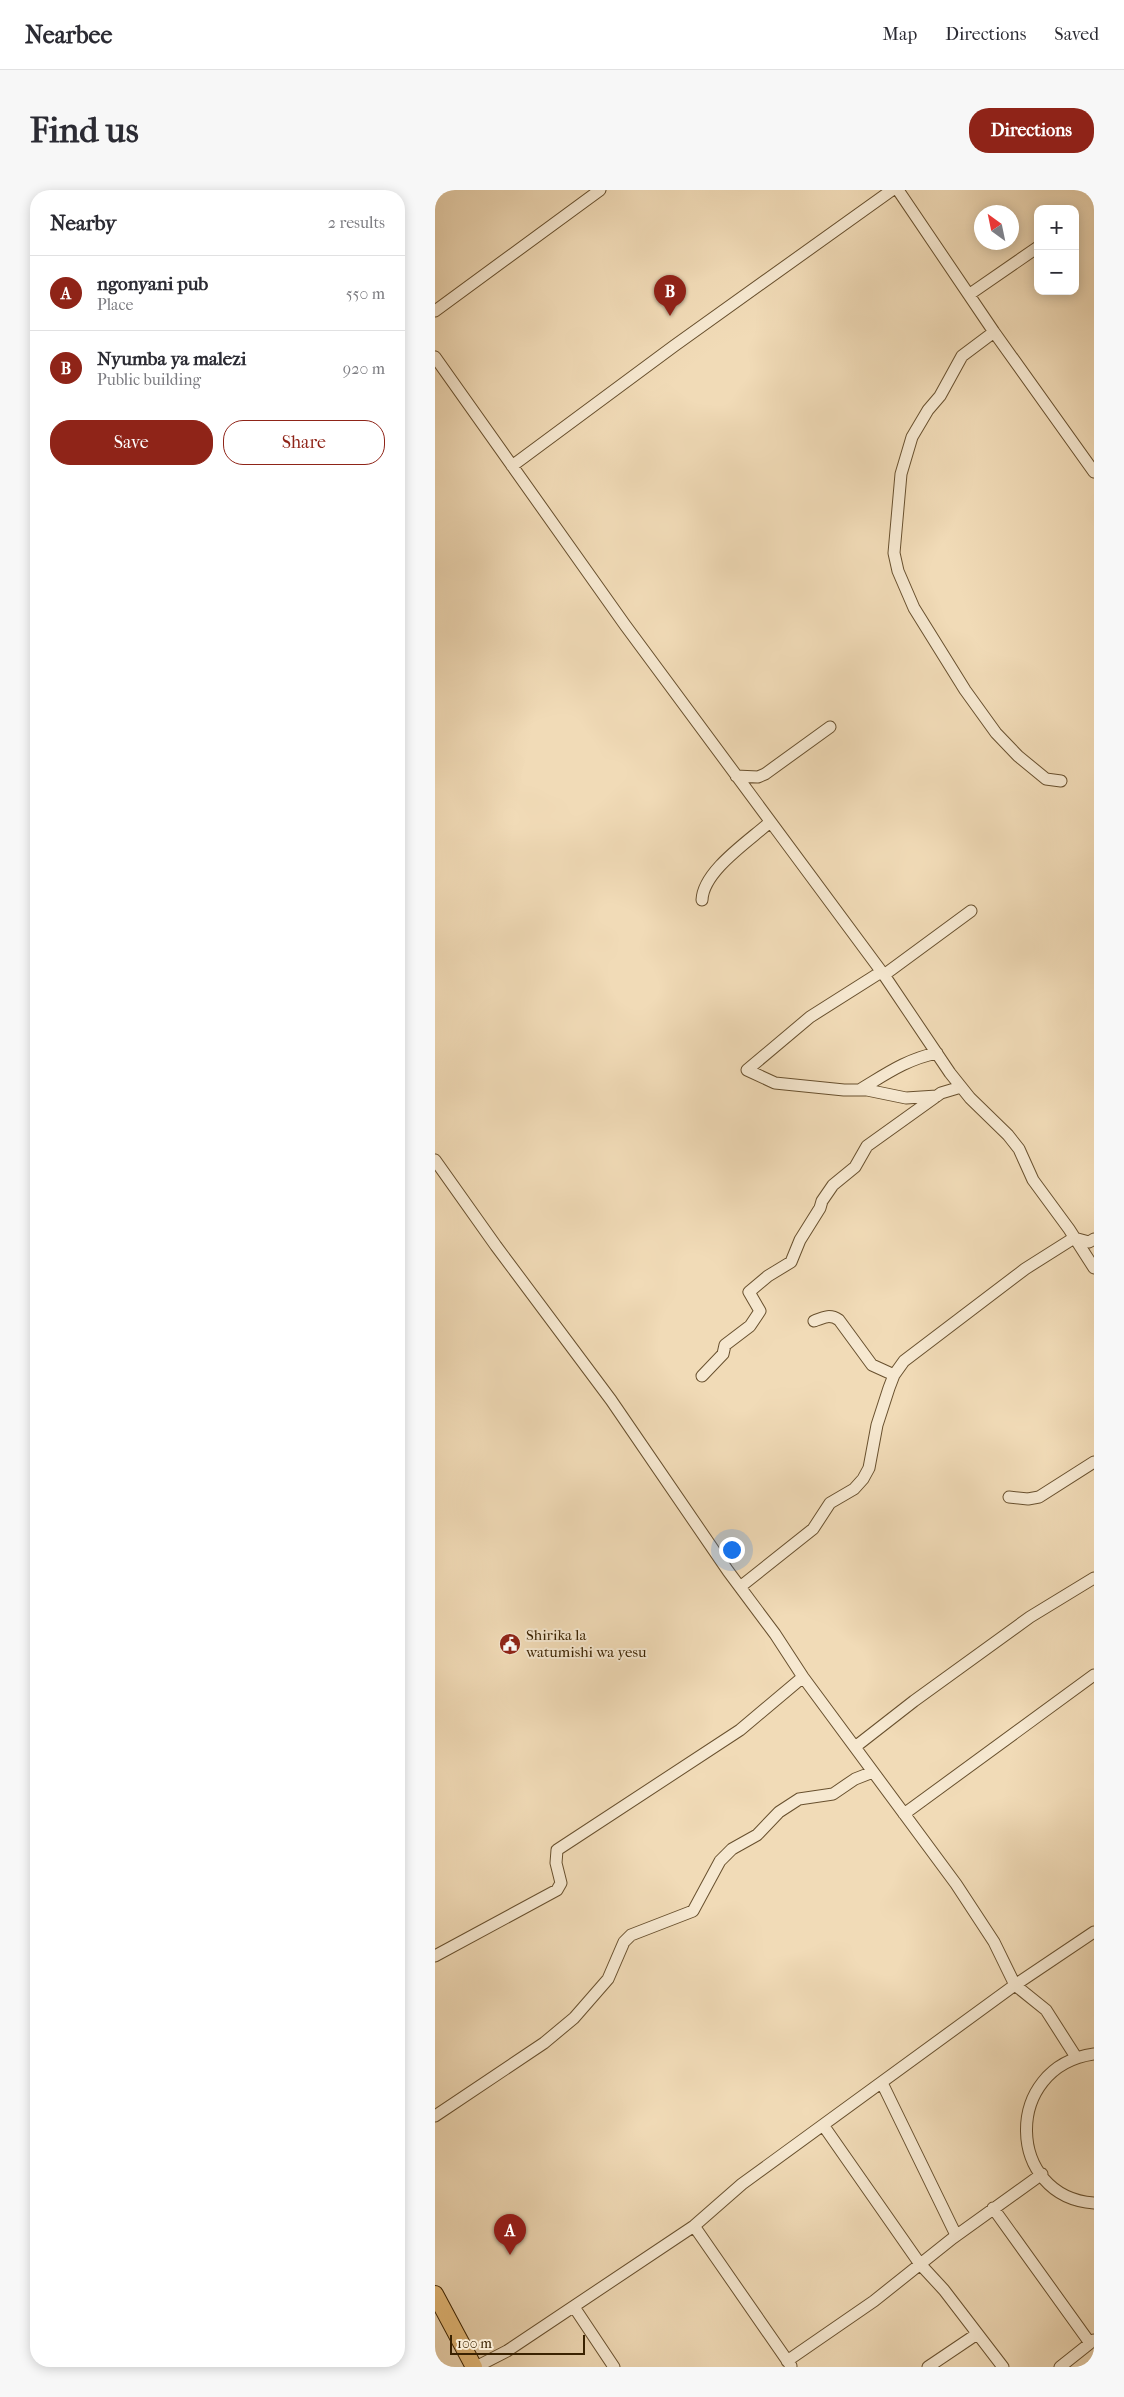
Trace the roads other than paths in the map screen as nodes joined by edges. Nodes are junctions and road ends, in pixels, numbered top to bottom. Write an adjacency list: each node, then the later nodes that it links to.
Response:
1 (600, 190): 6 (street)
2 (892, 190): 9 (street)
3 (898, 190): 5 (street)
4 (1034, 250): 5 (street)
5 (970, 294): 7 (street)
6 (435, 311)
7 (994, 332): 10 (street); 13 (street)
8 (435, 357): 9 (street)
9 (512, 466): 12 (street)
10 (1094, 472)
11 (830, 727): 12 (street)
12 (736, 776): 14 (street)
13 (1061, 781)
14 (770, 822): 15 (street); 17 (street)
15 (702, 900)
16 (971, 912): 17 (street)
17 (882, 973): 18 (street); 20 (street)
18 (937, 1054): 19 (street); 20 (street)
19 (961, 1087): 21 (street); 23 (street)
20 (861, 1089): 21 (street)
21 (937, 1096): 28 (street)
22 (435, 1160): 32 (street)
23 (1075, 1238): 24 (street); 25 (street); 27 (street)
24 (1094, 1239)
25 (1094, 1268)
26 (815, 1321): 27 (street)
27 (894, 1375): 32 (street)
28 (702, 1376)
29 (1094, 1462): 30 (street)
30 (1009, 1497)
31 (1094, 1578): 35 (street)
32 (740, 1587): 34 (street)
33 (1094, 1675): 37 (street)
34 (803, 1677): 35 (street); 39 (street)
35 (855, 1747): 36 (street)
36 (873, 1772): 37 (street); 44 (street)
37 (904, 1814): 40 (street)
38 (1094, 1932): 40 (street)
39 (435, 1956)
40 (1015, 1985): 42 (street); 43 (street)
41 (1094, 2054): 42 (street)
42 (1076, 2057): 46 (street)
43 (882, 2083): 45 (street); 50 (street)
44 (435, 2116)
45 (823, 2125): 49 (street); 51 (street)
46 (1042, 2174): 47 (street); 48 (street)
47 (1094, 2203)
48 (993, 2208): 50 (street); 55 (street)
49 (694, 2226): 53 (street); 56 (street)
50 (956, 2235): 51 (street)
51 (920, 2264): 54 (street); 56 (street)
52 (435, 2294): 57 (highway)
53 (574, 2307): 57 (street); 58 (street)
54 (977, 2334): 59 (street); 60 (street)
55 (1092, 2341): 61 (street)
56 (789, 2364)
57 (475, 2367)
58 (614, 2367)
59 (928, 2367)
60 (1003, 2367)
61 (1060, 2367)

